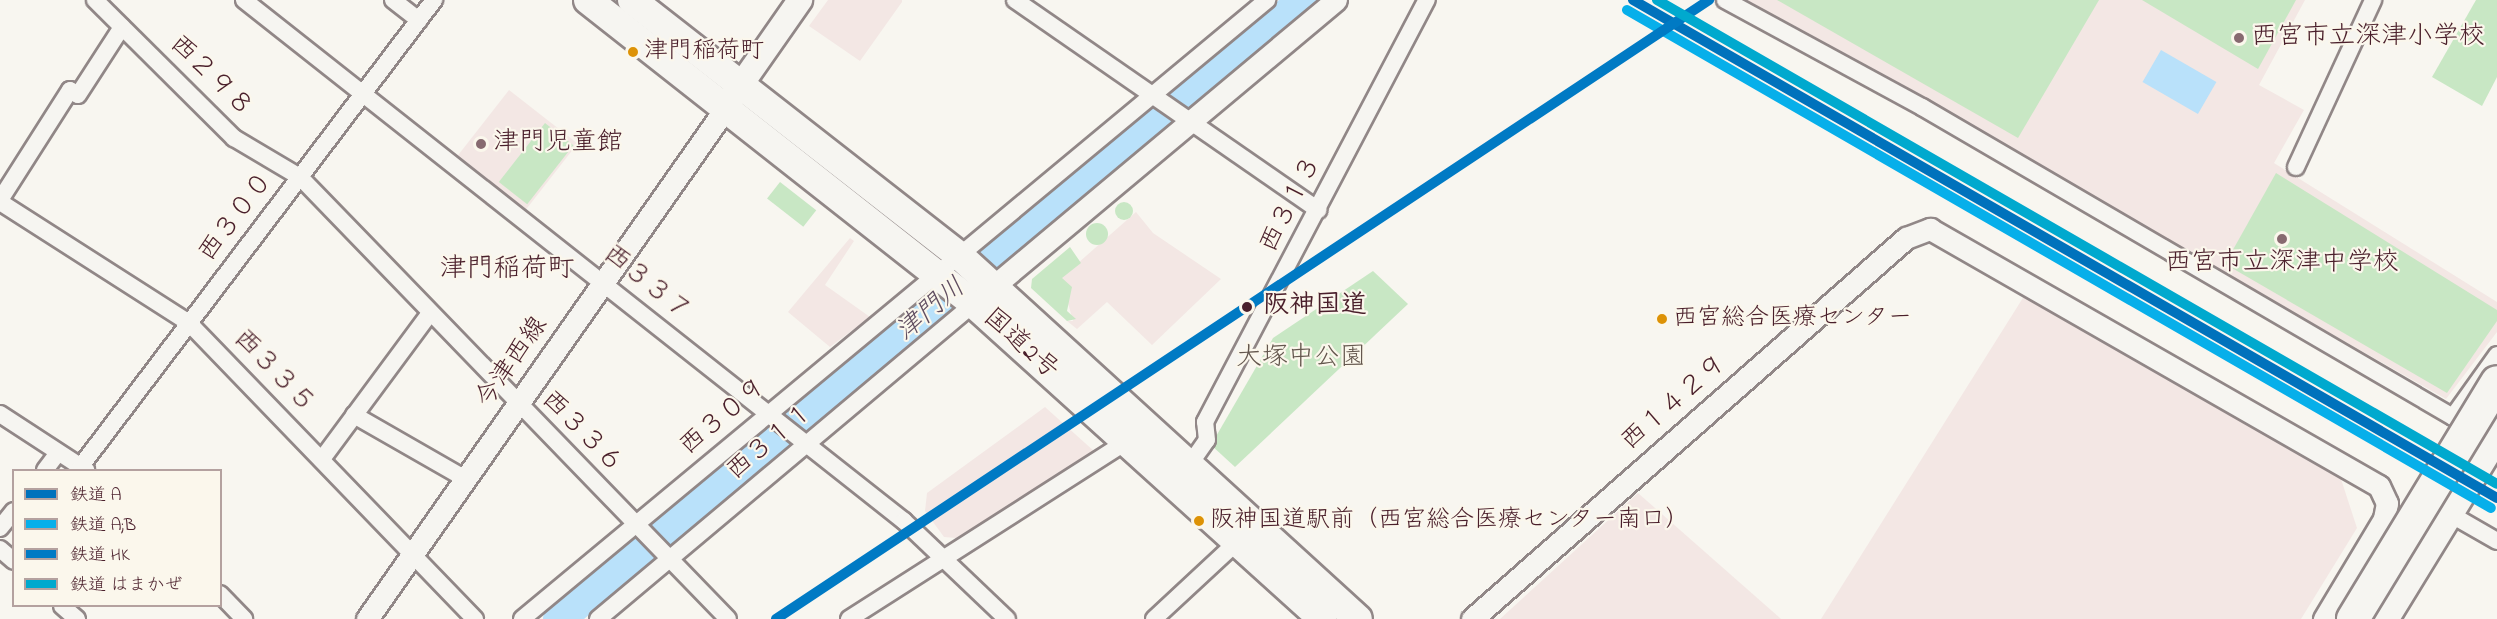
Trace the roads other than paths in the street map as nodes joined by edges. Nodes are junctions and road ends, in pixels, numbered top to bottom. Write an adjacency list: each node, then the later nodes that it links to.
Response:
1 (95, 0): 15 (street, 西２９８)
2 (244, 0): 16 (street, 西３３７)
3 (393, 0): 14 (street)
4 (434, 0): 14 (street, 西３００)
5 (588, 0): 17 (highway, 国道2号)
6 (632, 0): 17 (highway, 国道2号)
7 (800, 0): 17 (main road)
8 (1015, 0): 18 (street)
9 (1267, 0): 18 (street, 西３０９)
10 (1336, 0): 19 (street)
11 (1725, 0): 31 (street)
12 (2373, 0): 20 (street)
13 (1427, 2): 23 (street, 西３１３)
14 (419, 20): 16 (street, 西３００)
15 (122, 27): 21 (street, 西２９８); 22 (street)
16 (362, 95): 21 (street, 西３００); 25 (street, 西３３７)
17 (732, 97): 24 (highway, 国道2号); 25 (street, 今津西線)
18 (1154, 98): 19 (street); 24 (street, 西３０９)
19 (1185, 120): 23 (street); 26 (street)
20 (2296, 167)
21 (300, 177): 27 (street, 西３３６); 28 (street, 西３００)
22 (0, 201): 28 (street, 西３３５)
23 (1318, 210): 42 (street, 西３１３)
24 (952, 268): 26 (highway, 国道2号); 36 (street, 西３０９)
25 (603, 282): 32 (street, 今津西線); 36 (street, 西３３７)
26 (981, 292): 38 (highway, 国道2号); 39 (street, 西３１１); 42 (highway, 国道2号)
27 (430, 313): 32 (street, 西３３６); 34 (street)
28 (189, 323): 41 (street, 西３３５); 43 (street, 西３００)
29 (2497, 355): 31 (street)
30 (2497, 382): 72 (highway, bridge)
31 (2468, 398): 35 (street)
32 (517, 405): 45 (street, 今津西線); 47 (street, 西３３６)
33 (0, 414): 40 (street)
34 (354, 415): 41 (street); 45 (street)
35 (2497, 415)
36 (772, 418): 39 (street, 西３３７); 47 (street, 西３０９)
37 (2497, 430): 73 (highway)
38 (1127, 441): 50 (highway, 国道2号); 55 (street)
39 (802, 443): 54 (street, 西３１１); 55 (street, 西３３７)
40 (58, 453): 43 (street); 44 (street)
41 (322, 459): 52 (street, 西３３５)
42 (1190, 464): 69 (highway, 国道2号)
43 (83, 468)
44 (46, 469)
45 (464, 478): 52 (street, 今津西線)
46 (12, 513): 48 (street)
47 (636, 525): 54 (street, 西３３６); 62 (street, 西３０９)
48 (0, 528)
49 (2497, 541): 74 (street)
50 (1237, 542): 67 (street); 68 (highway, 国道2号)
51 (0, 549): 53 (street)
52 (411, 553): 60 (street, 今津西線); 61 (street, 西３３５)
53 (12, 559)
54 (672, 560): 63 (street, 西３１１); 64 (street, 西３３６)
55 (942, 562): 65 (street); 66 (street, 西３３７)
56 (222, 596): 59 (street)
57 (63, 607): 58 (street)
58 (77, 619)
59 (244, 619)
60 (367, 619)
61 (475, 619)
62 (522, 619)
63 (598, 619)
64 (728, 619)
65 (849, 619)
66 (1007, 619)
67 (1154, 619)
68 (1323, 619)
69 (1358, 619)
70 (1472, 619): 71 (street, 西１４２９)
71 (2324, 619)
72 (2353, 619)
73 (2382, 619)
74 (2391, 619)

